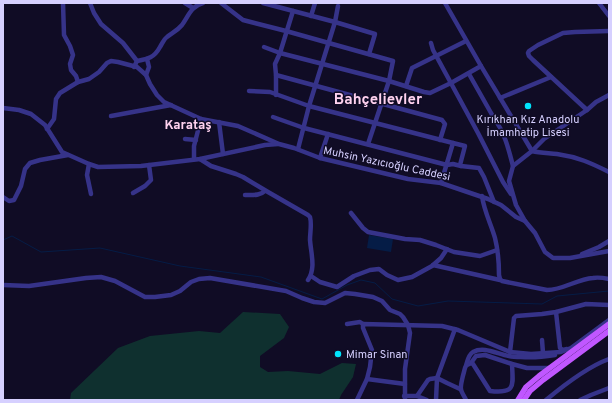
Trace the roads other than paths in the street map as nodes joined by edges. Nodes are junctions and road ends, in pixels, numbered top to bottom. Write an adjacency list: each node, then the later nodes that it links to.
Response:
1 (63, 3): 35 (street)
2 (90, 3): 26 (street)
3 (185, 3): 11 (street)
4 (203, 3): 11 (street)
5 (221, 3): 16 (street)
6 (263, 3): 12 (street)
7 (315, 3): 13 (street)
8 (445, 3): 18 (street)
9 (599, 3): 14 (street)
10 (338, 6): 15 (street)
11 (193, 8): 25 (street)
12 (293, 11): 13 (street); 16 (street)
13 (312, 16): 15 (street)
14 (609, 16)
15 (335, 22): 19 (street); 23 (street)
16 (286, 31): 19 (street); 22 (street)
17 (609, 31): 33 (street)
18 (466, 41): 24 (street); 29 (street)
19 (328, 43): 23 (street); 27 (street)
20 (431, 44): 24 (street)
21 (264, 47): 22 (street)
22 (280, 53): 27 (street); 32 (street)
23 (369, 54): 34 (street)
24 (436, 56): 36 (street); 38 (street)
25 (147, 59): 26 (street); 31 (street)
26 (137, 61): 28 (street)
27 (322, 64): 34 (street); 37 (street)
28 (134, 66): 31 (street); 35 (street)
29 (481, 66): 30 (street); 42 (street)
30 (468, 74): 36 (street); 72 (street)
31 (146, 75): 44 (street)
32 (276, 75): 37 (street); 40 (street)
33 (551, 77): 42 (street); 47 (street)
34 (389, 81): 38 (street); 43 (street)
35 (78, 82): 54 (street)
36 (451, 83): 38 (street); 81 (street)
37 (316, 86): 43 (street); 45 (street)
38 (406, 86)
39 (249, 91): 40 (street)
40 (276, 95): 45 (street)
41 (609, 95): 47 (street)
42 (500, 98): 63 (street)
43 (381, 103): 52 (street); 58 (street)
44 (171, 105): 48 (street); 50 (street)
45 (309, 106): 52 (street); 53 (street)
46 (3, 108): 54 (street)
47 (586, 110): 63 (street)
48 (111, 116)
49 (273, 117): 53 (street)
50 (201, 119): 51 (street); 57 (street)
51 (219, 122): 60 (street); 64 (street)
52 (375, 124): 58 (street); 61 (street)
53 (304, 128): 55 (street); 62 (street)
54 (47, 129): 65 (street)
55 (328, 134): 61 (street); 66 (street)
56 (185, 139): 57 (street)
57 (196, 140): 67 (street)
58 (440, 140): 59 (street)
59 (453, 143): 70 (street); 71 (street)
60 (279, 144): 62 (street, Muhsin Yazıcıoğlu Caddesi); 64 (street)
61 (368, 144): 70 (street)
62 (298, 149): 66 (street, Muhsin Yazıcıoğlu Caddesi)
63 (532, 151): 72 (street); 73 (street)
64 (222, 154): 67 (street)
65 (68, 155): 68 (street); 80 (street)
66 (320, 158): 74 (street, Muhsin Yazıcıoğlu Caddesi)
67 (197, 159): 69 (street); 75 (street)
68 (89, 164): 69 (street); 77 (street)
69 (149, 165): 76 (street)
70 (447, 165): 71 (street); 74 (street)
71 (461, 166): 82 (street)
72 (514, 166): 81 (street)
73 (609, 172)
74 (441, 183): 79 (street, Muhsin Yazıcıoğlu Caddesi)
75 (266, 191): 78 (street); 90 (street)
76 (133, 193)
77 (91, 194)
78 (245, 195)
79 (482, 196): 82 (street, Muhsin Yazıcıoğlu Caddesi); 87 (street)
80 (3, 198)
81 (515, 199): 84 (street)
82 (494, 202): 84 (street, Muhsin Yazıcıoğlu Caddesi)
83 (351, 213): 86 (street)
84 (526, 221): 89 (street, Muhsin Yazıcıoğlu Caddesi)
85 (609, 241): 89 (street)
86 (447, 249): 87 (street); 90 (street)
87 (497, 250): 92 (street)
88 (609, 251): 89 (street, Muhsin Yazıcıoğlu Caddesi)
89 (578, 256)
90 (433, 265): 92 (street)
91 (609, 279): 92 (street)
92 (500, 280)
93 (3, 285): 100 (street)
94 (609, 305): 95 (street)
95 (556, 312): 104 (street); 105 (street)
96 (609, 320): 104 (street)
97 (347, 324): 98 (street)
98 (362, 324): 100 (street); 112 (street)
99 (609, 324): 110 (main road)
100 (408, 325): 101 (street); 113 (street)
101 (454, 329): 105 (street); 111 (street)
102 (609, 331): 123 (main road)
103 (542, 340): 106 (street)
104 (571, 348): 106 (street); 108 (street)
105 (510, 352): 106 (street)
106 (543, 353)
107 (609, 359): 124 (street)
108 (469, 364): 109 (street); 109 (street); 115 (street)
109 (512, 364): 110 (street)
110 (550, 368): 122 (main road)
111 (437, 378): 115 (street); 116 (street); 120 (street)
112 (367, 379): 113 (street); 118 (street)
113 (405, 384): 117 (street)
114 (609, 388): 125 (street)
115 (460, 389): 121 (street)
116 (417, 396): 117 (street); 119 (street)
117 (405, 398)
118 (357, 400)
119 (427, 400)
120 (436, 400)
121 (466, 400)
122 (518, 400)
123 (524, 400)
124 (546, 400)
125 (580, 400)

